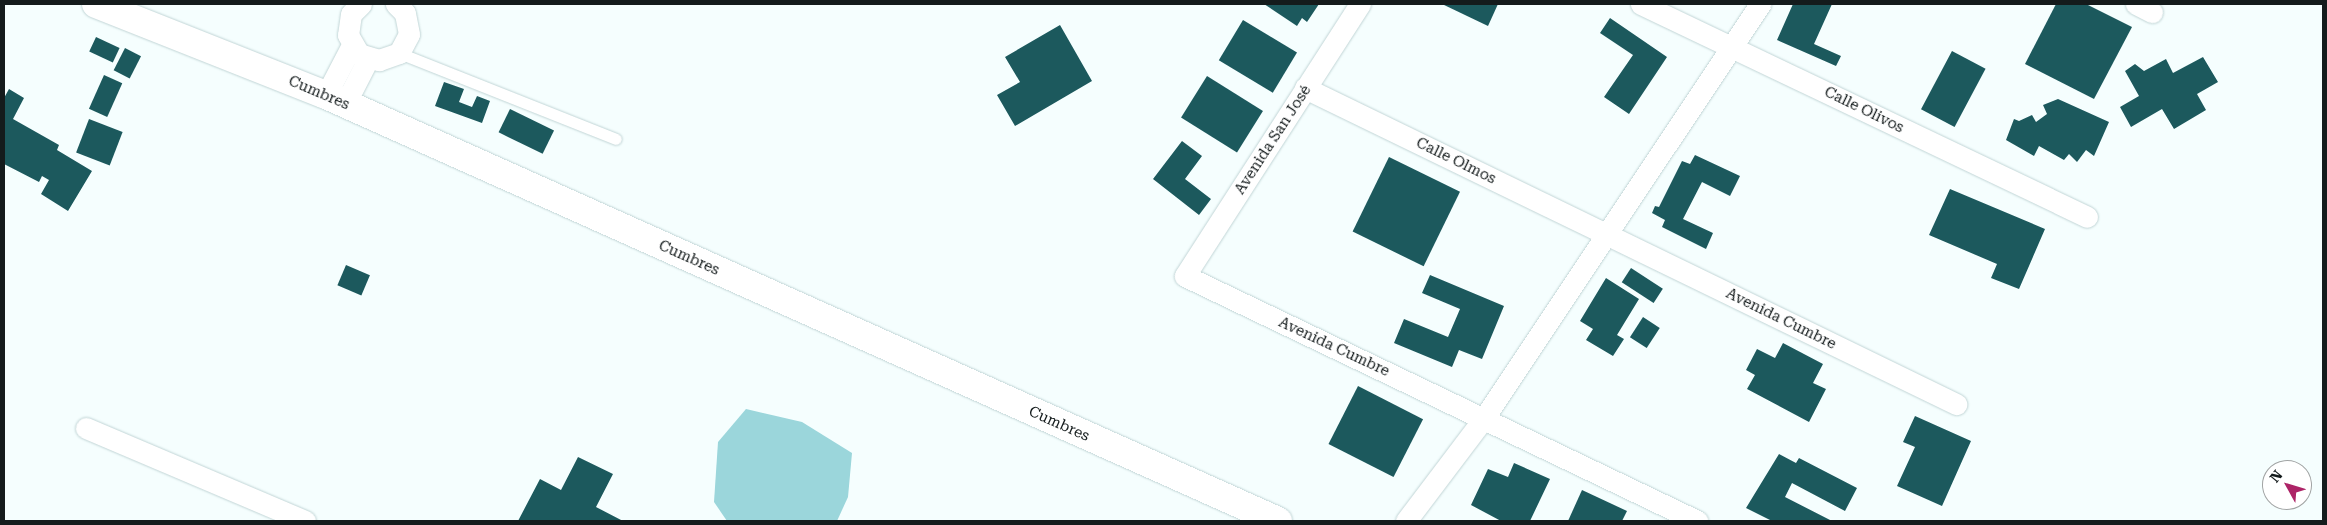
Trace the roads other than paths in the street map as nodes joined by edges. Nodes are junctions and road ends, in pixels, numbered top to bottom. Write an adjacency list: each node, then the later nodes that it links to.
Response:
1 (96, 4): 12 (street, Cumbres)
2 (361, 4): 7 (street)
3 (398, 4): 9 (street)
4 (1360, 4): 11 (street, Avenida San José)
5 (1641, 4): 8 (street, Calle Olivos)
6 (1760, 4): 8 (street)
7 (352, 46): 10 (street); 12 (street)
8 (1731, 47): 14 (street, Calle Olivos); 15 (street)
9 (399, 53): 10 (street); 13 (lane)
10 (368, 59): 12 (street)
11 (1306, 88): 15 (street, Calle Olmos); 16 (street, Avenida San José)
12 (336, 100): 21 (street, Cumbres)
13 (616, 138)
14 (2087, 217)
15 (1606, 235): 17 (street, Avenida Cumbre); 18 (street)
16 (1185, 276): 18 (street, Avenida Cumbre)
17 (1956, 404)
18 (1484, 418): 22 (street); 23 (street, Avenida Cumbre)
19 (86, 428): 20 (street)
20 (305, 521)
21 (1278, 521)
22 (1406, 521)
23 (1697, 521)

